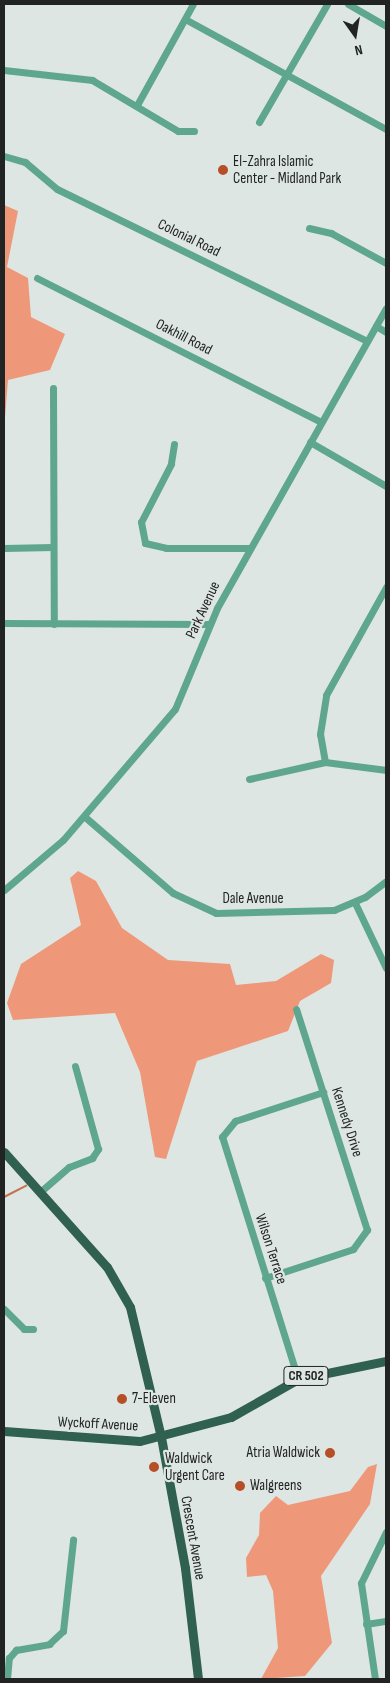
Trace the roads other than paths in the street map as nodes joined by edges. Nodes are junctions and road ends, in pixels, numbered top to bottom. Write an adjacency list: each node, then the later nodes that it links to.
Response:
1 (193, 4): 4 (street)
2 (327, 4): 7 (street)
3 (348, 4): 5 (street)
4 (185, 19): 7 (street); 8 (street)
5 (386, 26)
6 (4, 70): 8 (street)
7 (287, 73): 9 (street); 10 (street)
8 (137, 105): 11 (street)
9 (259, 122)
10 (386, 129)
11 (194, 131)
12 (4, 156): 19 (street, Colonial Road)
13 (309, 228): 14 (street)
14 (386, 263)
15 (37, 278): 21 (street, Oakhill Road)
16 (386, 308): 17 (street, Park Avenue)
17 (376, 326): 18 (street); 19 (street, Park Avenue)
18 (386, 332)
19 (367, 340): 21 (street, Park Avenue)
20 (54, 388): 25 (street)
21 (319, 421): 22 (street, Park Avenue)
22 (310, 442): 24 (street); 27 (street, Park Avenue)
23 (174, 444): 27 (street)
24 (386, 486)
25 (54, 547): 26 (street); 30 (street)
26 (4, 548)
27 (250, 548): 31 (street, Park Avenue)
28 (386, 587): 32 (street)
29 (4, 623): 30 (street)
30 (54, 624): 31 (street)
31 (209, 624): 35 (street, Park Avenue)
32 (325, 762): 33 (street); 34 (street)
33 (386, 770)
34 (248, 779)
35 (84, 817): 37 (street, Park Avenue); 38 (street, Dale Avenue)
36 (386, 881): 38 (street, Dale Avenue)
37 (4, 890)
38 (355, 903): 39 (street)
39 (386, 968)
40 (296, 1009): 42 (street, Kennedy Drive)
41 (75, 1066): 44 (street)
42 (323, 1092): 45 (street, Kennedy Drive); 45 (street, Wilson Terrace)
43 (4, 1152): 44 (main road, Crescent Avenue)
44 (40, 1192): 51 (main road, Crescent Avenue)
45 (265, 1278): 49 (street, Wilson Terrace)
46 (4, 1309): 47 (street)
47 (33, 1329)
48 (386, 1361): 49 (main road, Wyckoff Avenue / CR 502)
49 (298, 1379): 51 (main road, Wyckoff Avenue / CR 502)
50 (4, 1431): 51 (main road, Wyckoff Avenue / CR 502)
51 (161, 1437): 57 (main road, Crescent Avenue)
52 (386, 1532): 55 (street)
53 (73, 1540): 56 (street)
54 (386, 1621): 55 (street)
55 (366, 1624): 58 (street)
56 (7, 1679)
57 (198, 1679)
58 (375, 1679)

